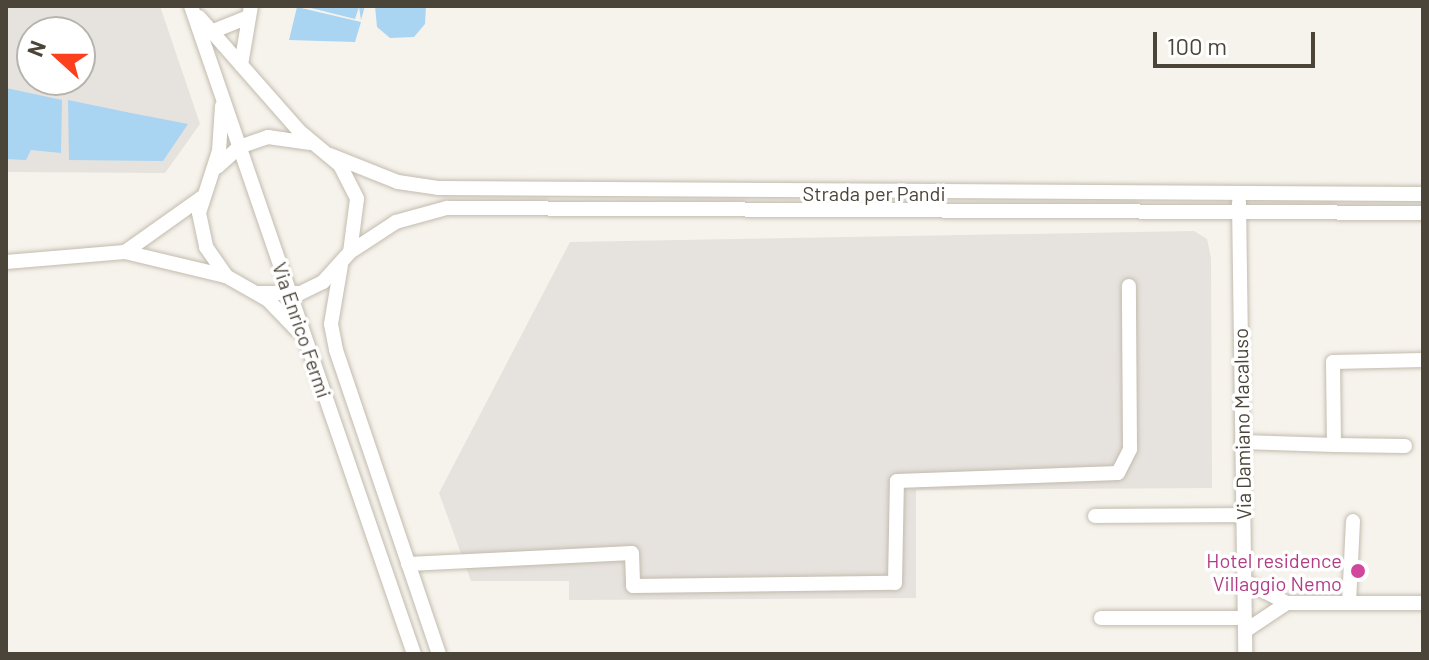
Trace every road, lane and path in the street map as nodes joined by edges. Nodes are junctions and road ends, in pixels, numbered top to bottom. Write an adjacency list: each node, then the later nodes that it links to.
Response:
1 (192, 9): 3 (street)
2 (250, 11): 3 (street); 4 (street)
3 (207, 36): 4 (street); 5 (street, Via Enrico Fermi)
4 (241, 65): 6 (street)
5 (222, 94): 7 (street, Via Enrico Fermi); 9 (street)
6 (317, 146): 7 (street); 8 (street)
7 (239, 147): 9 (street); 21 (street, Via Enrico Fermi)
8 (330, 155): 10 (street, Strada per Pandi); 16 (street, Via Enrico Fermi)
9 (209, 178): 12 (street)
10 (1239, 193): 11 (street, Strada per Pandi); 13 (street, Via Damiano Macaluso)
11 (1423, 194)
12 (201, 198): 15 (street); 18 (street)
13 (1239, 212): 14 (street, Strada per Pandi); 16 (street, Strada per Pandi); 24 (street, Via Damiano Macaluso)
14 (1423, 213)
15 (125, 252): 17 (street); 18 (street)
16 (346, 259): 21 (street, Strada per Pandi); 30 (street, Via Enrico Fermi)
17 (6, 262)
18 (226, 276): 20 (street)
19 (1129, 286): 30 (street)
20 (257, 293): 21 (street); 22 (street)
21 (290, 295): 22 (street, Via Enrico Fermi)
22 (308, 347): 37 (street, Via Enrico Fermi)
23 (1423, 360): 25 (street)
24 (1242, 442): 25 (street); 27 (street, Via Damiano Macaluso)
25 (1334, 445): 26 (street)
26 (1405, 446)
27 (1243, 515): 28 (street); 31 (street, Via Damiano Macaluso)
28 (1095, 516)
29 (1353, 521): 33 (street)
30 (408, 564): 38 (street, Via Enrico Fermi)
31 (1244, 581): 32 (street); 36 (street, Via Damiano Macaluso)
32 (1287, 603): 33 (street); 36 (street)
33 (1349, 603): 34 (street)
34 (1423, 603)
35 (1101, 618): 36 (street)
36 (1244, 624): 39 (street, Via Damiano Macaluso)
37 (414, 654)
38 (439, 654)
39 (1245, 654)

